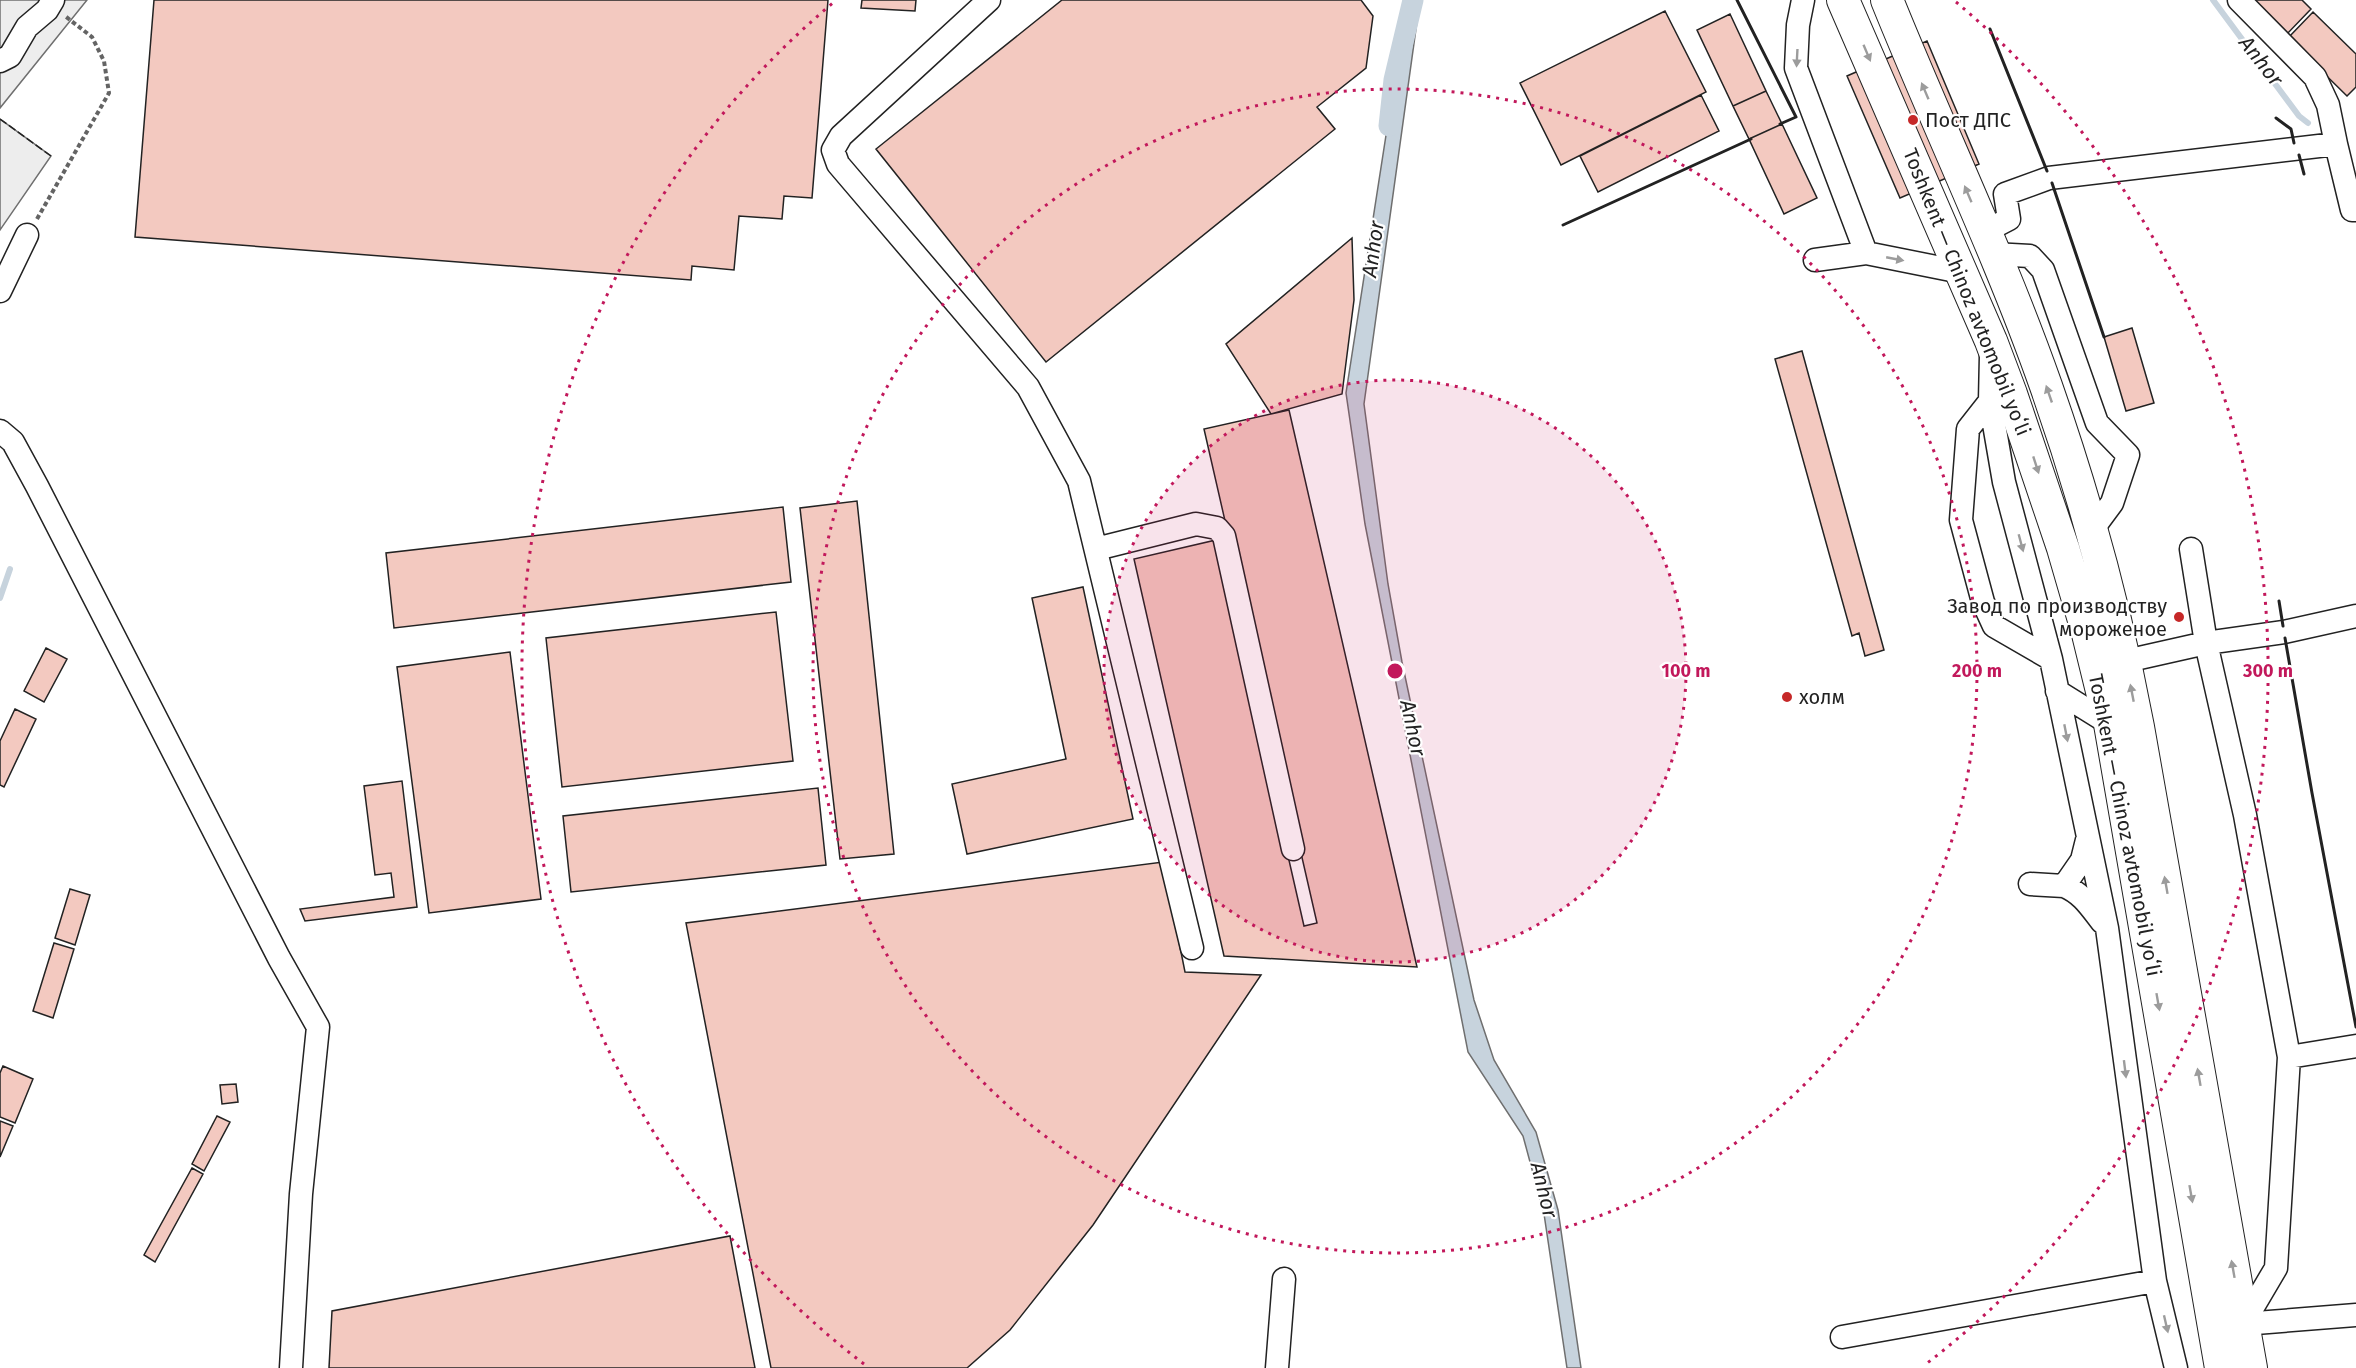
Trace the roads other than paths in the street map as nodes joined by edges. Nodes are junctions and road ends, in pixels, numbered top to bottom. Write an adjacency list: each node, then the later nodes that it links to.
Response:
1 (989, 0): 20 (street)
2 (1803, 0): 12 (street, one-way to 12)
3 (1843, 0): 14 (highway, Toshkent — Chinoz avtomobil yoʻli, one-way to 14)
4 (2240, 0): 8 (street)
5 (1891, 3): 11 (highway, Toshkent — Chinoz avtomobil yoʻli, one-way to 5)
6 (50, 5): 7 (street)
7 (0, 61)
8 (2336, 144): 9 (street); 11 (street)
9 (2354, 210)
10 (27, 235): 15 (street)
11 (1989, 243): 19 (highway, Toshkent — Chinoz avtomobil yoʻli, one-way to 11); 19 (street)
12 (1866, 253): 13 (street); 14 (street, one-way to 14)
13 (1815, 260)
14 (1961, 272): 16 (highway, Toshkent — Chinoz avtomobil yoʻli)
15 (0, 291)
16 (1991, 341): 17 (street); 27 (highway, Toshkent — Chinoz avtomobil yoʻli, one-way to 27)
17 (1990, 401): 24 (street, one-way to 24); 24 (street)
18 (0, 431): 41 (street)
19 (2092, 530): 25 (highway, Toshkent — Chinoz avtomobil yoʻli)
20 (1096, 549): 29 (street); 33 (street)
21 (2191, 549): 23 (street)
22 (2356, 616): 23 (street)
23 (2206, 643): 25 (street); 35 (street)
24 (2051, 659): 26 (street)
25 (2126, 662): 39 (highway, Toshkent — Chinoz avtomobil yoʻli, one-way to 25)
26 (2057, 691): 27 (street); 28 (street, one-way to 28)
27 (2110, 724): 44 (highway, Toshkent — Chinoz avtomobil yoʻli, one-way to 44)
28 (2087, 840): 31 (street); 32 (street)
29 (1293, 849)
30 (2030, 884): 31 (street)
31 (2064, 886): 32 (street)
32 (2107, 928): 37 (street, one-way to 37)
33 (1192, 948)
34 (2356, 1046): 35 (street)
35 (2289, 1057): 39 (street)
36 (1284, 1279): 42 (street)
37 (2155, 1281): 40 (street); 43 (street, one-way to 43)
38 (2356, 1315): 39 (street)
39 (2243, 1324): 45 (highway, Toshkent — Chinoz avtomobil yoʻli)
40 (1842, 1337)
41 (291, 1368)
42 (1277, 1368)
43 (2176, 1368)
44 (2221, 1368)
45 (2251, 1368)

